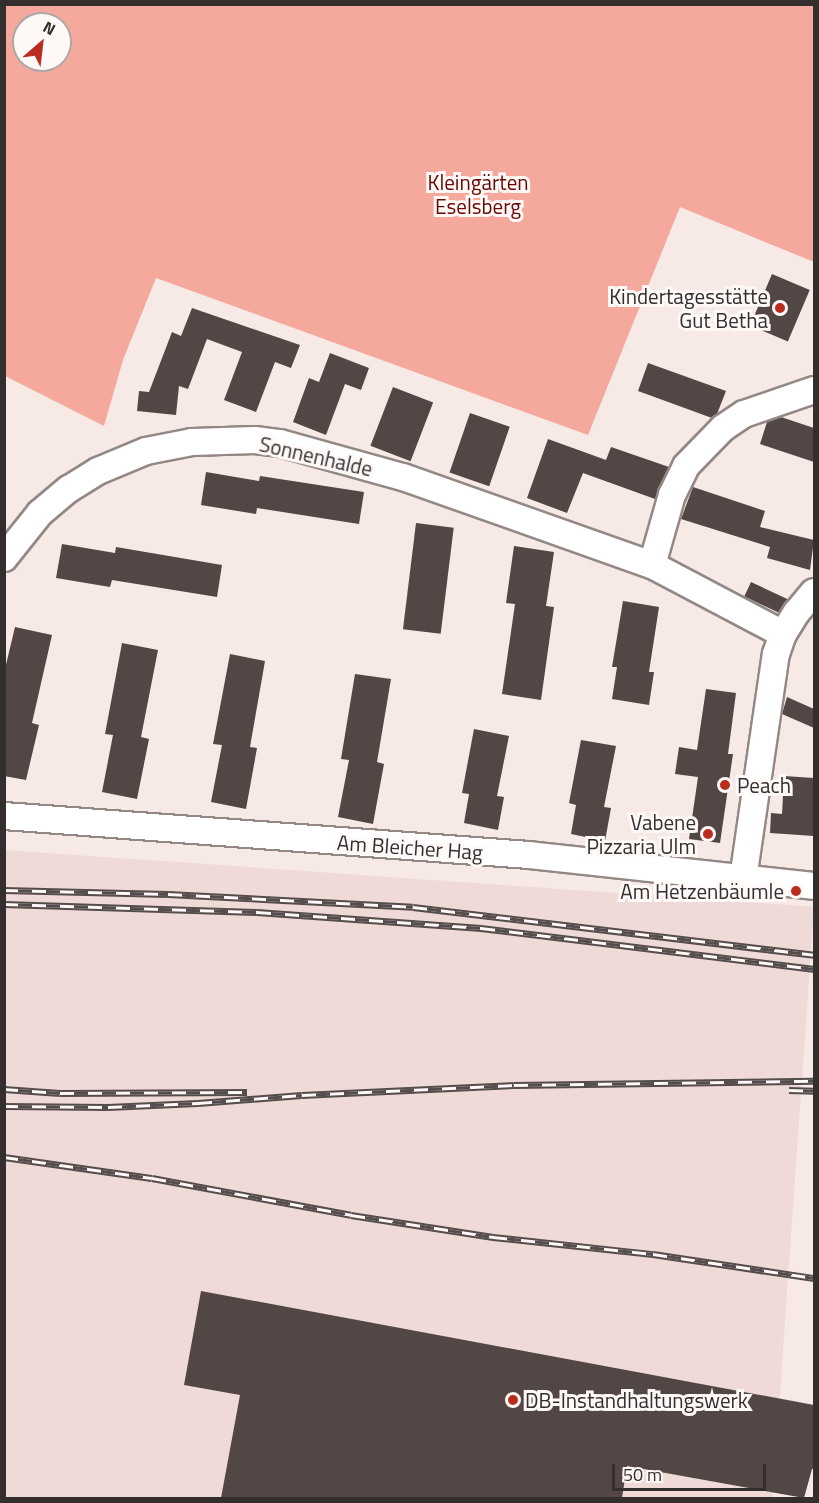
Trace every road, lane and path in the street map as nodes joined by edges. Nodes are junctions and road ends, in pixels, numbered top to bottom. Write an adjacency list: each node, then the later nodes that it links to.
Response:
1 (814, 390): 3 (street)
2 (4, 558): 3 (street, Sonnenhalde)
3 (652, 565): 5 (street, Sonnenhalde)
4 (814, 592): 5 (street)
5 (783, 634): 7 (street)
6 (4, 816): 7 (street, Am Bleicher Hag)
7 (743, 879): 8 (street, Am Bleicher Hag)
8 (814, 886)

